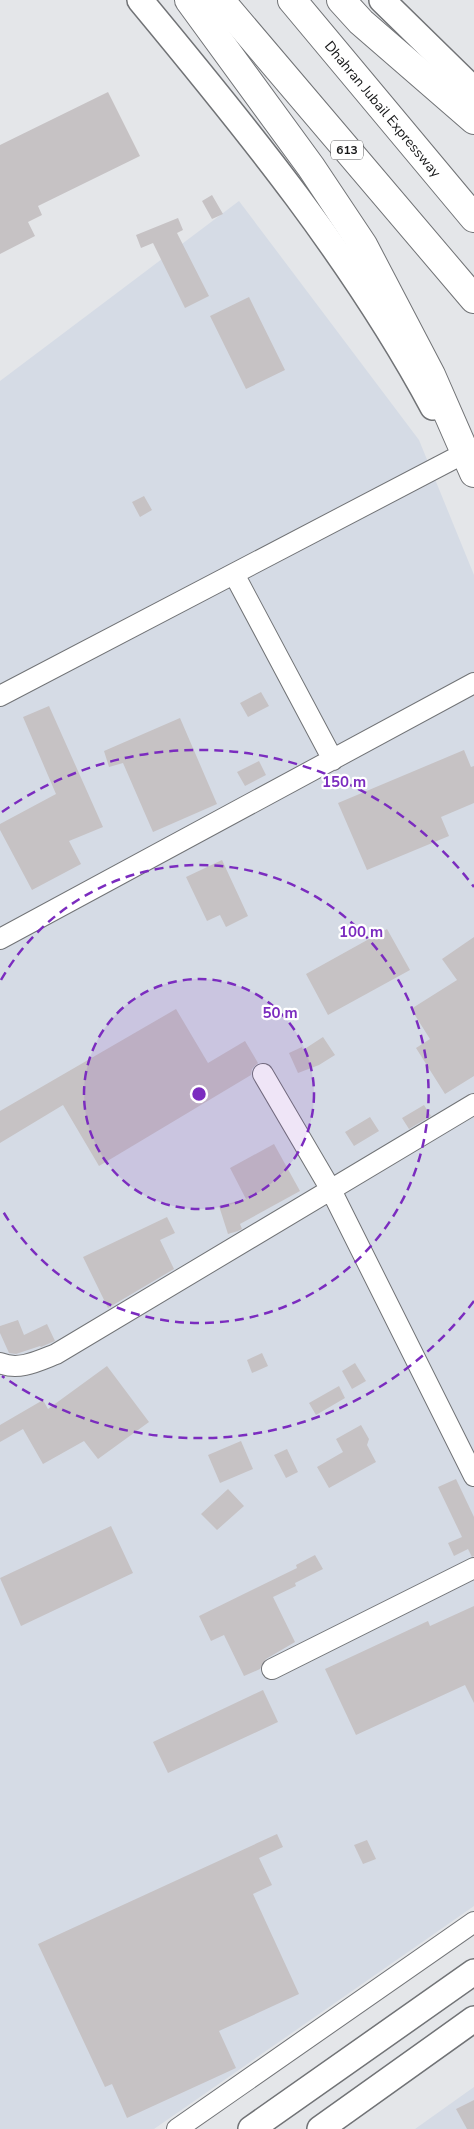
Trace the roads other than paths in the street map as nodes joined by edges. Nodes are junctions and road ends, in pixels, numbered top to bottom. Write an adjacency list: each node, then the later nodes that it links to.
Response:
1 (140, 0): 11 (main road)
2 (189, 0): 11 (highway)
3 (220, 0): 10 (highway, 613)
4 (292, 0): 9 (highway, Dhahran Jubail Expressway)
5 (341, 0): 8 (highway)
6 (382, 0): 7 (main road)
7 (474, 90)
8 (474, 120)
9 (474, 218)
10 (474, 299)
11 (466, 464): 12 (main road); 13 (street)
12 (474, 485)
13 (234, 574): 15 (street); 16 (street)
14 (474, 683): 16 (street)
15 (0, 696)
16 (333, 760): 17 (street)
17 (0, 939)
18 (263, 1074): 20 (street)
19 (474, 1104): 20 (street)
20 (331, 1190): 21 (street); 22 (street)
21 (0, 1363)
22 (474, 1476)
23 (474, 1568): 24 (street)
24 (272, 1669)
25 (474, 1922): 28 (street)
26 (474, 1972): 29 (main road)
27 (474, 2019): 30 (main road)
28 (177, 2129)
29 (251, 2129)
30 (320, 2129)

